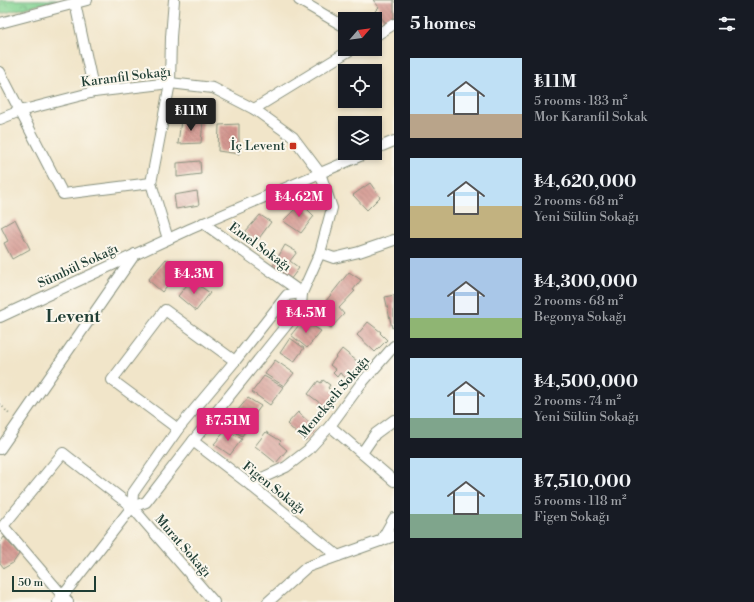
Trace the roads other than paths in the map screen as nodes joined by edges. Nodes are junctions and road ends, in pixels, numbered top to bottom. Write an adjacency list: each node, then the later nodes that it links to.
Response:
1 (87, 0): 4 (street)
2 (174, 0): 11 (street)
3 (299, 0): 6 (street)
4 (75, 3): 5 (street); 12 (street)
5 (0, 23)
6 (338, 23)
7 (394, 24): 8 (street)
8 (382, 32)
9 (341, 56): 13 (street)
10 (0, 72): 14 (street)
11 (170, 83): 12 (street, Karanfil Sokağı); 13 (street, Karanfil Sokağı); 20 (street)
12 (94, 92): 14 (street, Karanfil Sokağı)
13 (254, 109): 19 (street, Karanfil Sokağı)
14 (20, 111): 15 (street, Karanfil Sokağı); 20 (street)
15 (0, 119)
16 (394, 141): 17 (street)
17 (382, 146)
18 (351, 160): 19 (street, Sümbül Sokağı)
19 (320, 173): 21 (street, Sümbül Sokağı); 24 (street, Karanfil Sokağı)
20 (151, 183): 22 (street)
21 (204, 223): 22 (street, Sümbül Sokağı); 26 (street, Emel Sokağı)
22 (168, 238): 25 (street, Sümbül Sokağı)
23 (394, 240): 24 (street)
24 (320, 253): 26 (street, Karanfil Sokağı)
25 (135, 254): 27 (street, Sümbül Sokağı); 34 (street)
26 (302, 293): 29 (street); 33 (street, Karanfil Sokağı)
27 (0, 317)
28 (394, 346): 31 (street, Menekşeli Sokağı)
29 (235, 361): 32 (street); 32 (street)
30 (394, 420): 35 (street)
31 (330, 426): 35 (street); 37 (street, Menekşeli Sokağı)
32 (178, 429): 38 (street)
33 (193, 441): 37 (street, Figen Sokağı); 38 (street, Karanfil Sokağı)
34 (0, 449)
35 (362, 453): 36 (street)
36 (394, 481)
37 (249, 484): 43 (street, Figen Sokağı)
38 (132, 507): 40 (street, Murat Sokağı); 44 (street); 45 (street, Murat Sokağı)
39 (394, 518): 42 (street)
40 (1, 527): 44 (street)
41 (394, 536): 42 (street)
42 (381, 541): 43 (street)
43 (338, 556): 46 (street)
44 (63, 600)
45 (214, 602)
46 (268, 602)

